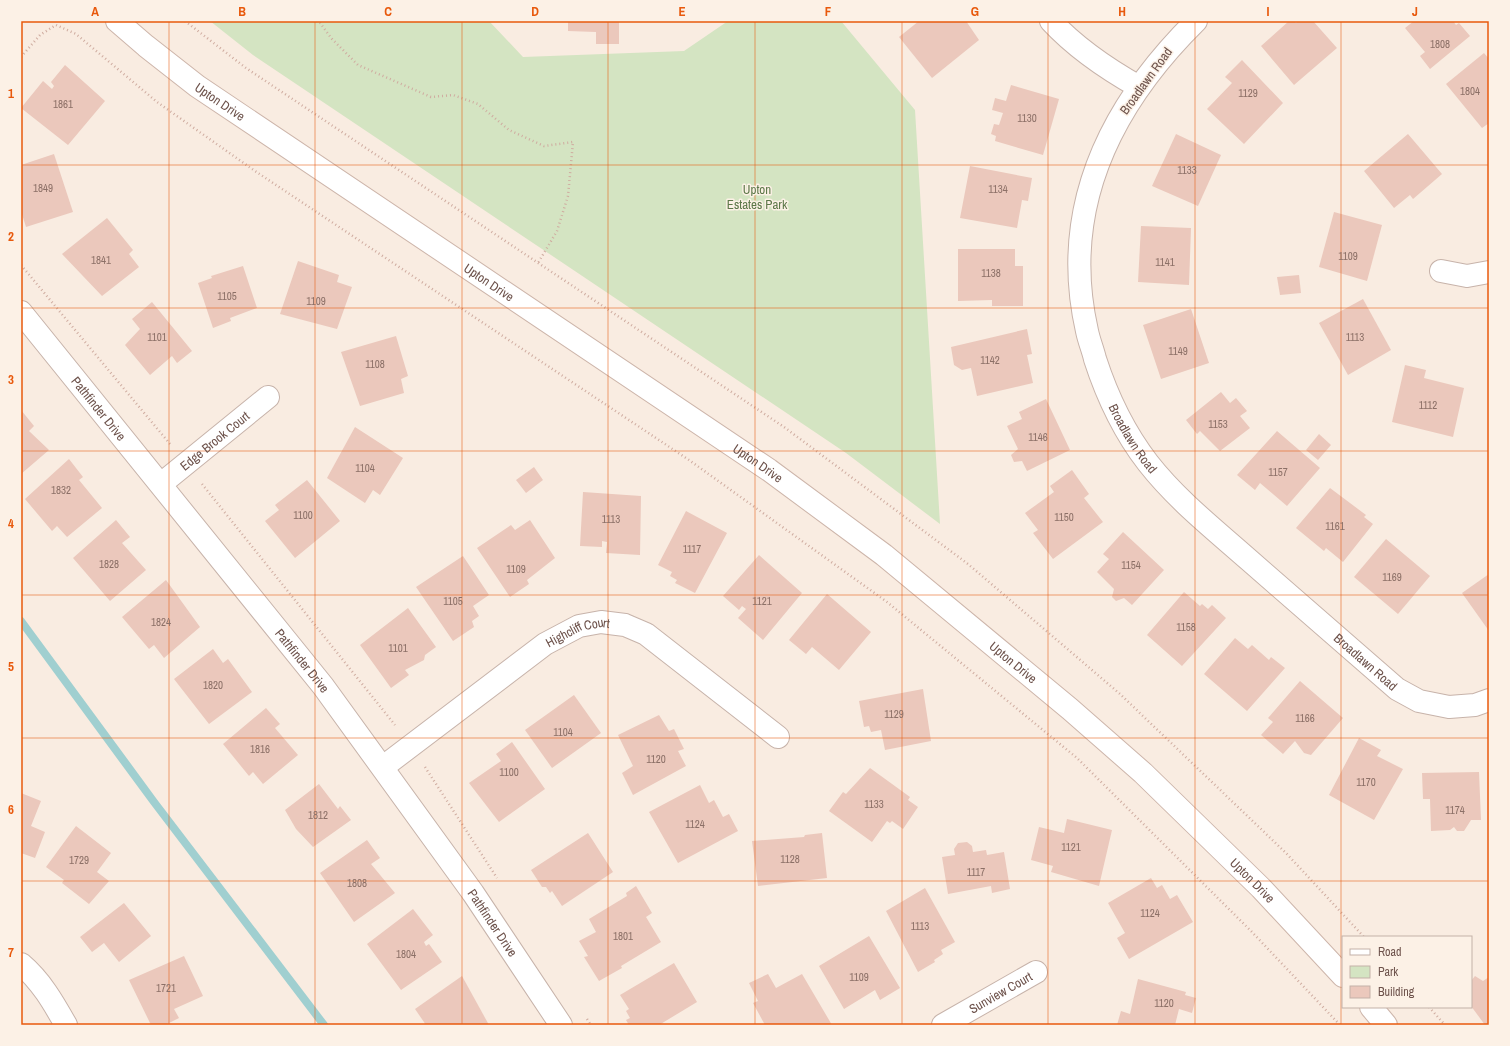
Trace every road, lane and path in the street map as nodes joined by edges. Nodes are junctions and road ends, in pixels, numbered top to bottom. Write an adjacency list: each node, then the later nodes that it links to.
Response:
1 (116, 21): 18 (street, Upton Drive)
2 (316, 21): 7 (path)
3 (1051, 21): 6 (street)
4 (1196, 21): 6 (street, Broadlawn Road)
5 (21, 58): 24 (path)
6 (1139, 87): 13 (street, Broadlawn Road)
7 (538, 263)
8 (1441, 271): 9 (street)
9 (1489, 272)
10 (21, 312): 12 (street, Pathfinder Drive)
11 (268, 397): 12 (street, Edge Brook Court)
12 (161, 484): 15 (street, Pathfinder Drive)
13 (1489, 700)
14 (778, 737): 15 (street, Highcliff Court)
15 (382, 767): 22 (street, Pathfinder Drive)
16 (21, 964): 21 (street)
17 (1036, 972): 23 (street, Sunview Court)
18 (1342, 975)
19 (1372, 1008): 25 (street)
20 (1430, 1008): 26 (path)
21 (66, 1025)
22 (561, 1025)
23 (943, 1025)
24 (1340, 1025)
25 (1386, 1025)
26 (1445, 1025)

